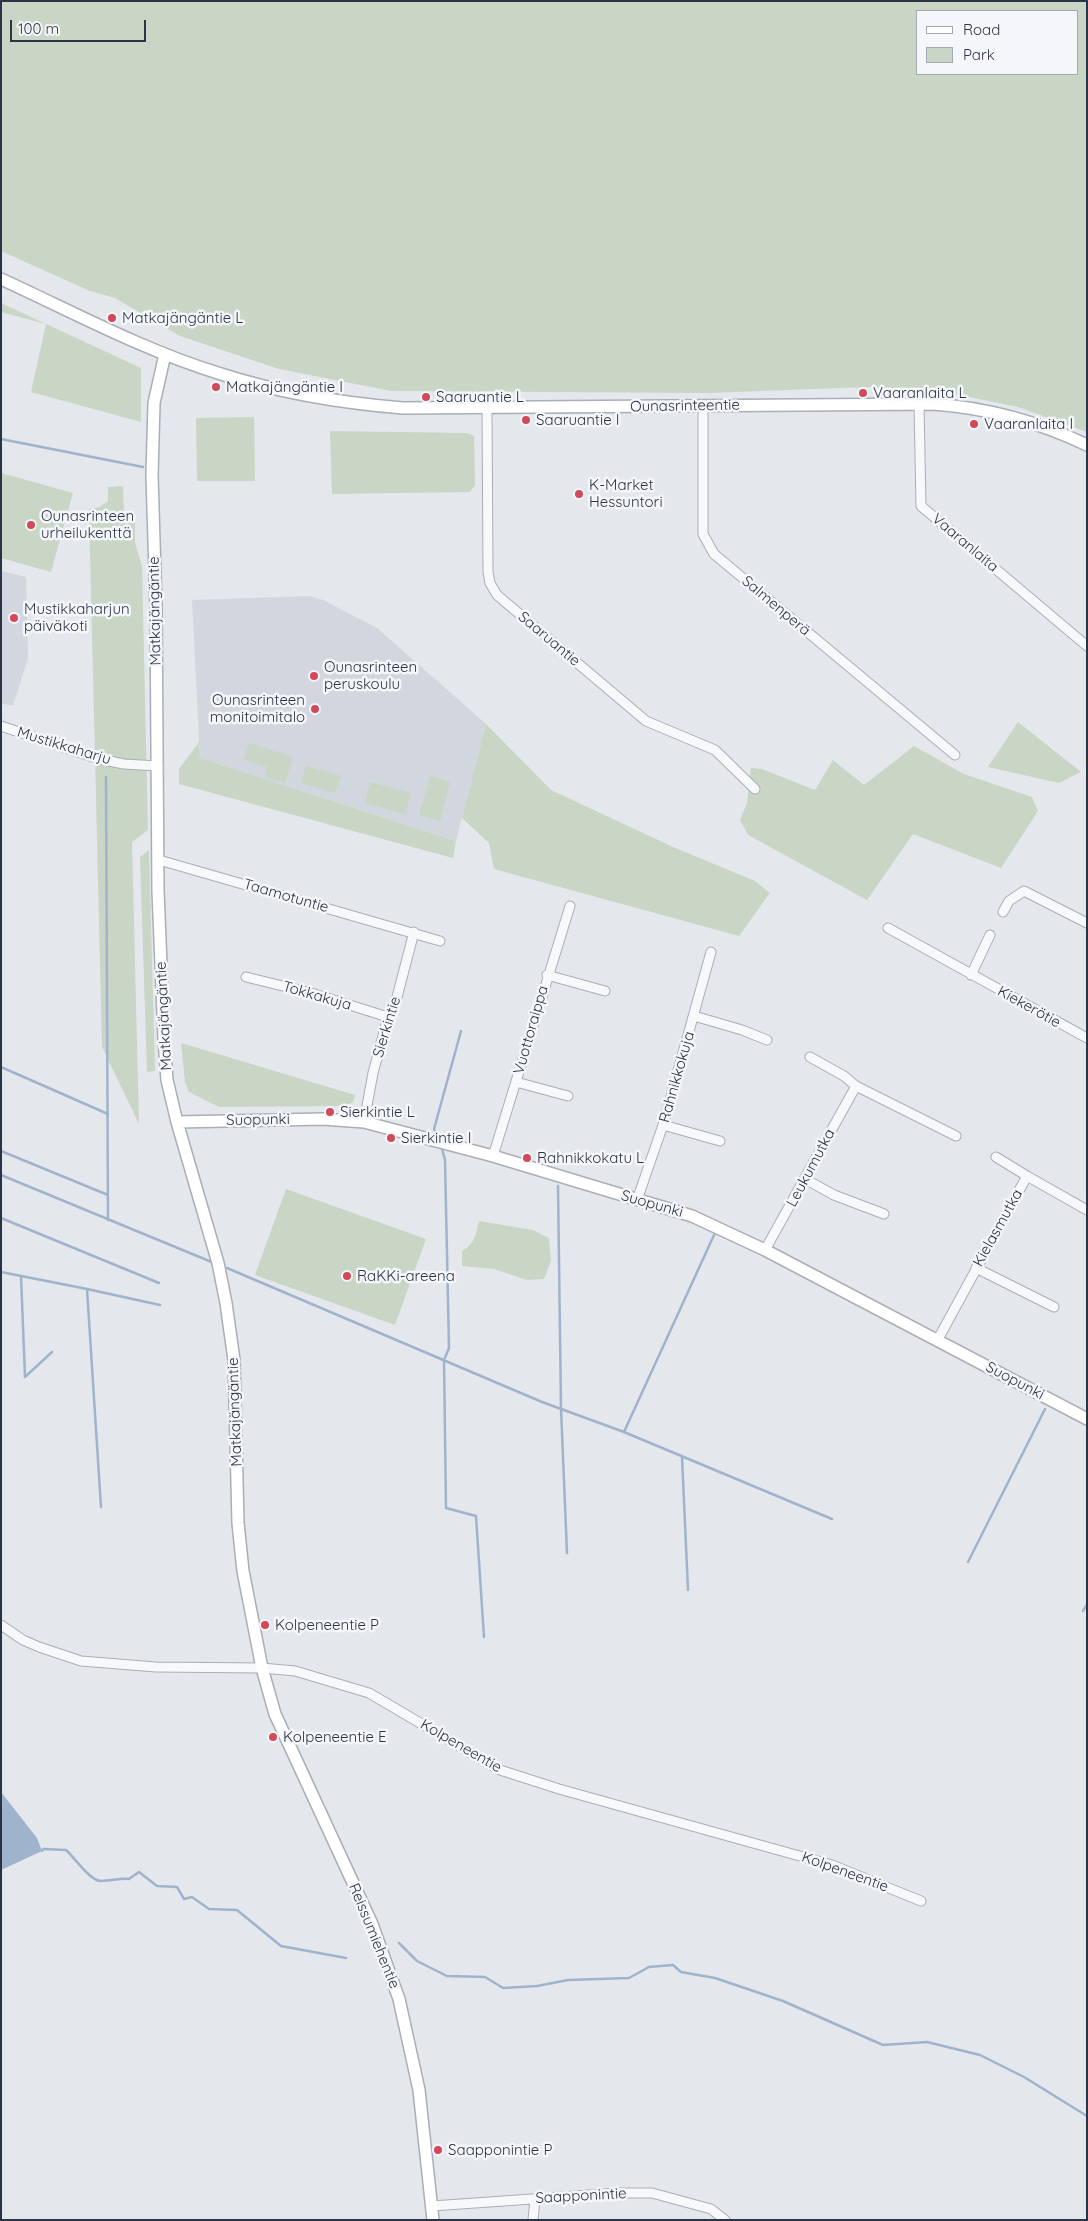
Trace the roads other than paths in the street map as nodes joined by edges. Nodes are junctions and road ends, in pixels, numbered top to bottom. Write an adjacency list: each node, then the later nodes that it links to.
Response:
1 (1, 279): 2 (street, Ounasrinteentie)
2 (165, 354): 5 (street, Ounasrinteentie); 10 (street, Matkajängäntie)
3 (919, 404): 4 (street, Ounasrinteentie); 6 (street, Ounasrinteentie); 7 (street, Vaaranlaita)
4 (703, 406): 5 (street, Ounasrinteentie); 9 (street, Salmenperä)
5 (487, 408): 11 (street, Saaruantie)
6 (1087, 445)
7 (1087, 646)
8 (1, 726): 10 (street, Mustikkaharju)
9 (955, 755)
10 (158, 766): 12 (street, Matkajängäntie)
11 (755, 790)
12 (159, 860): 17 (street, Taamotuntie); 33 (street, Matkajängäntie)
13 (570, 906): 21 (street, Vuottoraippa)
14 (1003, 912): 15 (street)
15 (1087, 923)
16 (888, 928): 22 (street, Kiekerötie)
17 (414, 932): 19 (street, Taamotuntie); 26 (street, Sierkintie)
18 (990, 935): 22 (street)
19 (440, 941)
20 (711, 952): 25 (street, Rahnikkokuja)
21 (547, 975): 24 (street); 30 (street, Vuottoraippa)
22 (971, 975): 27 (street, Kiekerötie)
23 (246, 977): 26 (street, Tokkakuja)
24 (605, 991)
25 (694, 1016): 28 (street); 35 (street, Rahnikkokuja)
26 (388, 1017): 34 (street, Sierkintie)
27 (1087, 1038)
28 (767, 1040)
29 (810, 1057): 31 (street)
30 (516, 1082): 32 (street); 38 (street, Vuottoraippa)
31 (856, 1086): 36 (street); 41 (street, Leukumutka)
32 (568, 1096)
33 (177, 1122): 34 (street, Suopunki); 51 (street, Matkajängäntie)
34 (364, 1122): 38 (street, Suopunki)
35 (663, 1125): 37 (street); 42 (street, Rahnikkokuja)
36 (956, 1136)
37 (720, 1141)
38 (493, 1156): 42 (street, Suopunki)
39 (996, 1157): 40 (street)
40 (1027, 1176): 43 (street, Kielasmutka); 46 (street, Kielasmutka)
41 (805, 1179): 44 (street); 45 (street, Leukumutka)
42 (637, 1200): 45 (street, Suopunki)
43 (1087, 1210)
44 (884, 1214)
45 (765, 1250): 48 (street, Suopunki)
46 (976, 1268): 47 (street); 48 (street, Kielasmutka)
47 (1054, 1307)
48 (937, 1341): 49 (street, Suopunki)
49 (1087, 1419)
50 (1, 1625): 51 (street, Kolpeneentie)
51 (262, 1668): 52 (street, Kolpeneentie); 54 (street, Reissumiehentie)
52 (921, 1900)
53 (535, 2199): 54 (street, Saapponintie); 56 (street); 57 (street, Saapponintie)
54 (432, 2206): 55 (street, Reissumiehentie)
55 (433, 2220)
56 (533, 2220)
57 (725, 2220)

